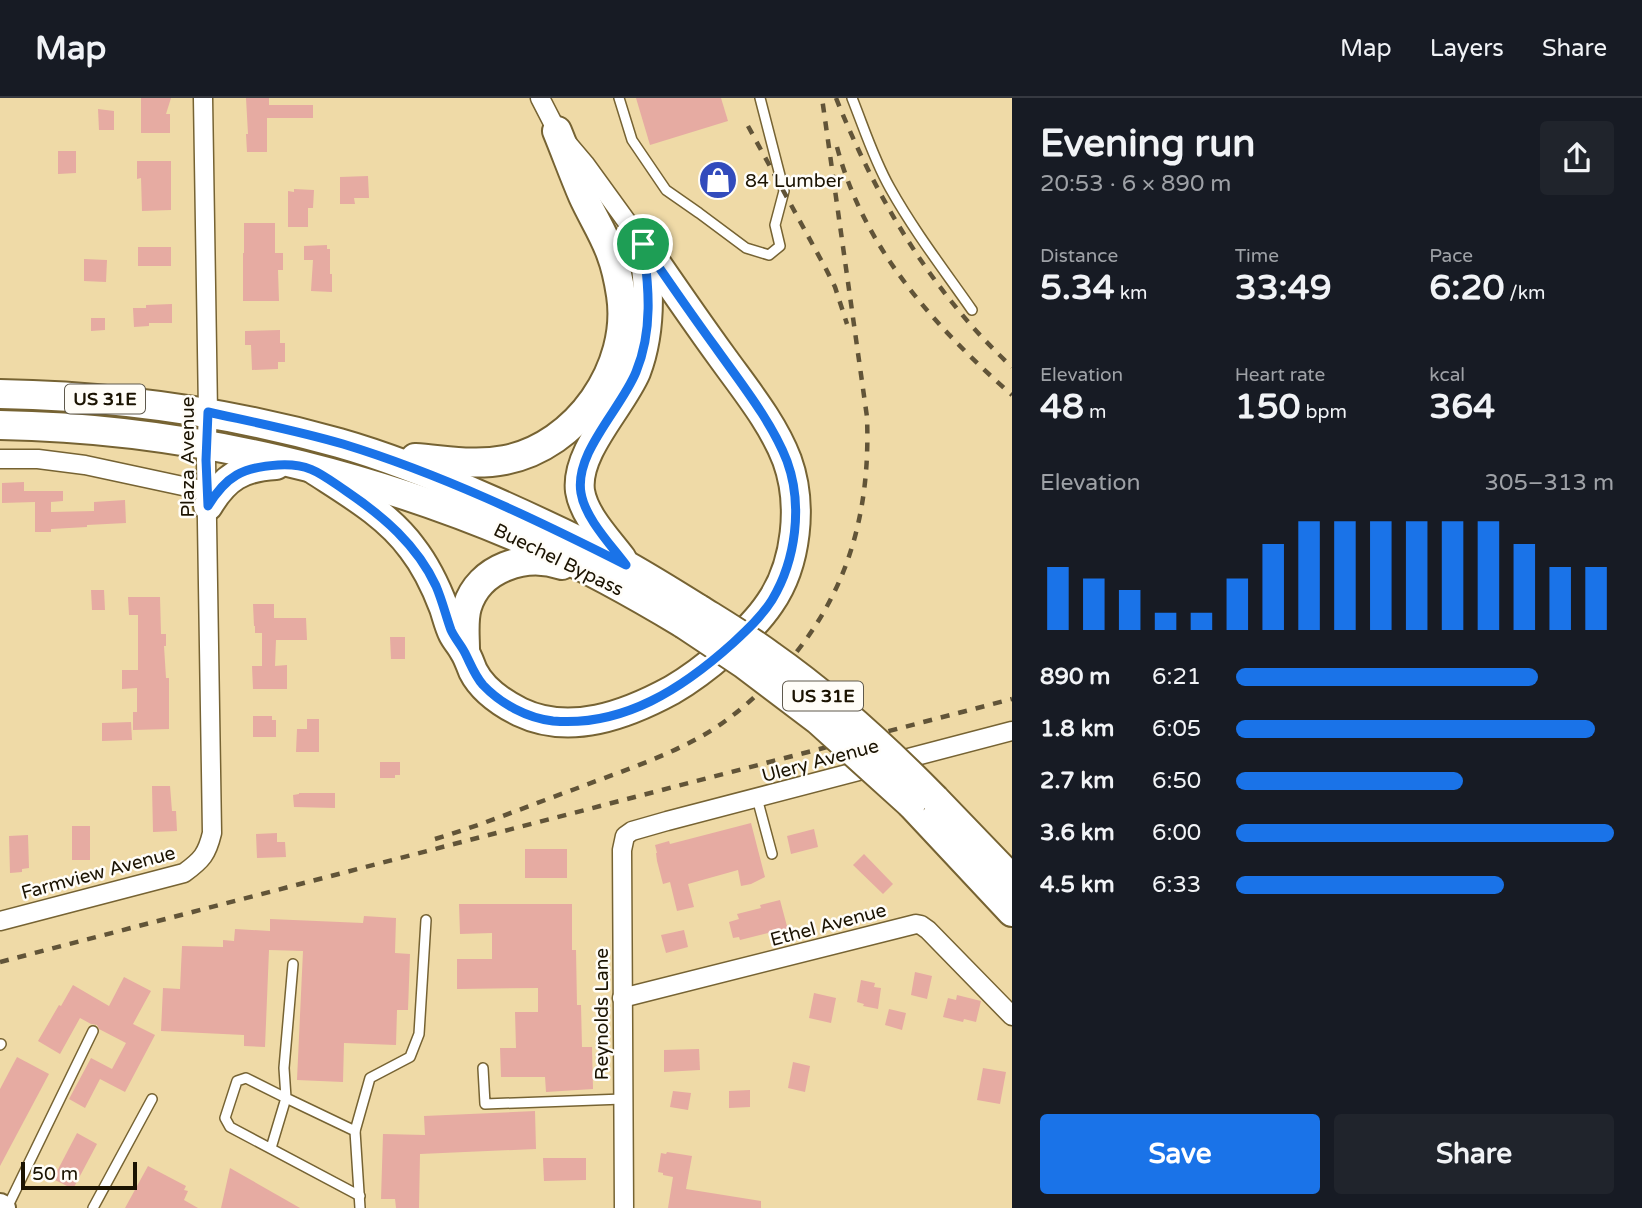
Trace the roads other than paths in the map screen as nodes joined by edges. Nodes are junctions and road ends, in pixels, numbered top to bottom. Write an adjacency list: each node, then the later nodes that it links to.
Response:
1 (203, 98): 10 (street, Plaza Avenue)
2 (540, 98): 6 (street)
3 (619, 98): 4 (lane)
4 (760, 98)
5 (852, 98): 8 (lane)
6 (558, 131): 7 (street); 13 (main road)
7 (643, 244): 17 (main road); 20 (main road)
8 (972, 310)
9 (0, 394): 10 (main road, Buechel Bypass / US 31E)
10 (208, 412): 12 (street, Plaza Avenue); 13 (main road, Buechel Bypass / US 31E)
11 (0, 425): 12 (main road, Buechel Bypass / US 31E)
12 (208, 447): 15 (main road, Buechel Bypass / US 31E); 16 (street, Plaza Avenue)
13 (375, 455): 17 (main road, Buechel Bypass / US 31E)
14 (0, 459): 16 (street)
15 (304, 466): 16 (main road); 18 (main road, Buechel Bypass / US 31E); 20 (main road)
16 (207, 499): 26 (street, Plaza Avenue)
17 (626, 565): 19 (main road, Buechel Bypass / US 31E)
18 (601, 577): 19 (main road, Buechel Bypass / US 31E); 20 (main road)
19 (691, 616): 23 (main road, Buechel Bypass / US 31E, bridge)
20 (465, 653)
21 (1012, 731): 22 (street, Ulery Avenue)
22 (757, 798): 24 (street, Ulery Avenue); 25 (lane)
23 (923, 801): 27 (main road, Buechel Bypass / US 31E); 28 (main road, Buechel Bypass / US 31E)
24 (638, 829): 32 (street, Reynolds Lane)
25 (772, 853)
26 (204, 856): 30 (street, Farmview Avenue)
27 (1012, 878)
28 (1012, 912)
29 (426, 920): 39 (lane)
30 (0, 921)
31 (293, 964): 36 (lane)
32 (622, 998): 33 (street, Ethel Avenue); 38 (street, Reynolds Lane)
33 (1012, 1016)
34 (93, 1031): 42 (lane)
35 (483, 1068): 38 (lane)
36 (286, 1098): 39 (lane); 40 (lane); 40 (lane)
37 (152, 1099): 43 (lane)
38 (623, 1099): 45 (street, Reynolds Lane)
39 (355, 1131): 41 (lane)
40 (271, 1148): 41 (lane)
41 (360, 1196): 44 (lane)
42 (3, 1207)
43 (93, 1208)
44 (360, 1208)
45 (624, 1208)

